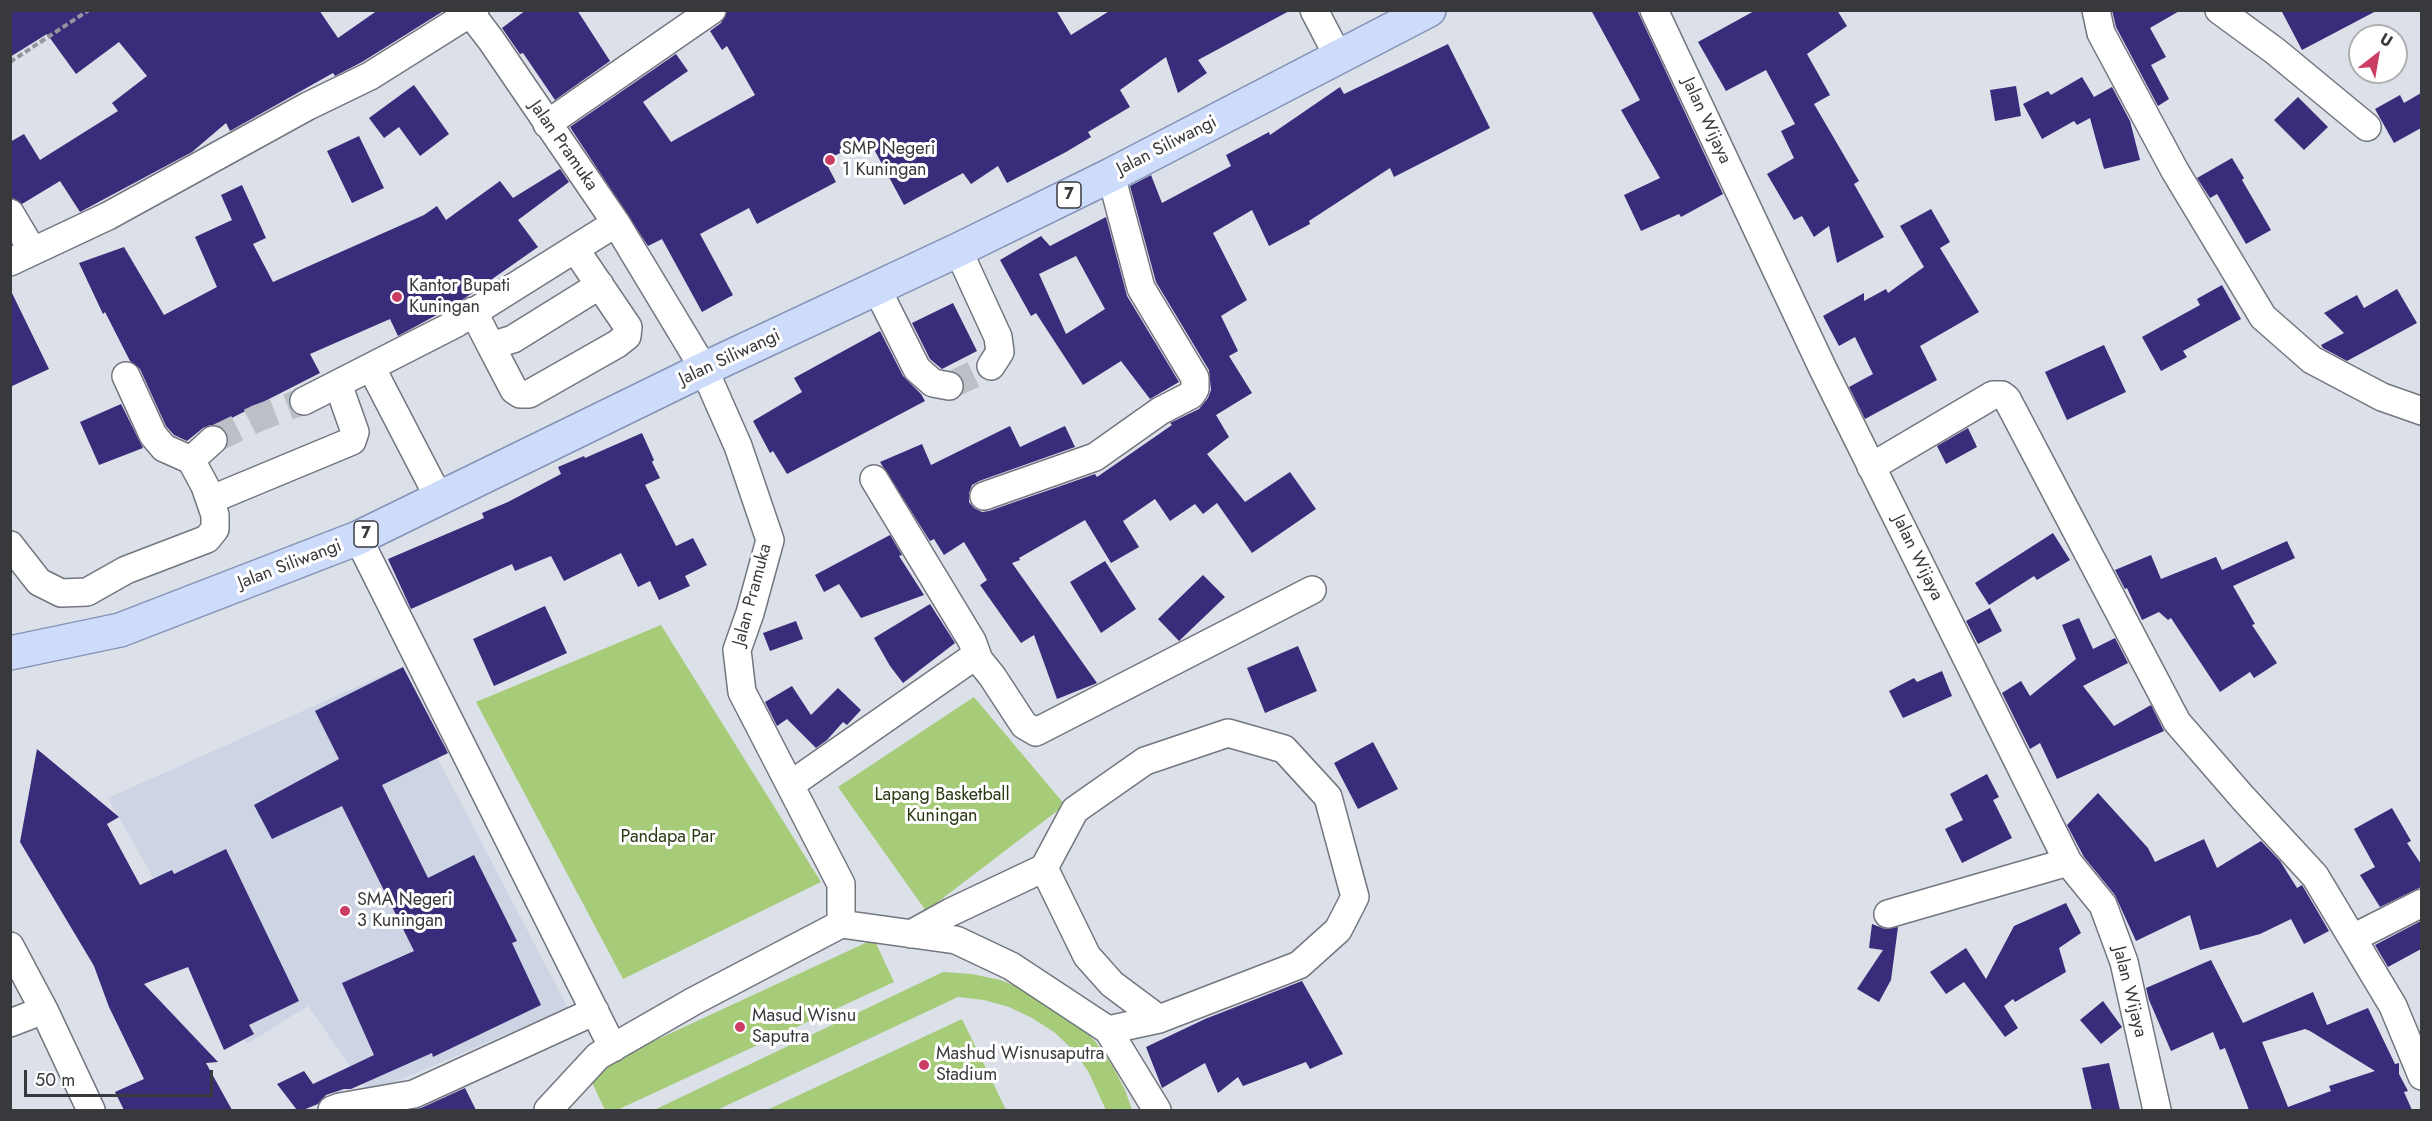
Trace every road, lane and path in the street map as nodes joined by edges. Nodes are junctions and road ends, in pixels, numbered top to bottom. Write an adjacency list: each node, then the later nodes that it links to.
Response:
1 (89, 10): 10 (path)
2 (712, 10): 11 (street)
3 (1314, 10): 9 (street)
4 (1429, 10): 9 (main road, Jalan Siliwangi / 7)
5 (1654, 10): 33 (street, Jalan Wijaya)
6 (2096, 10): 30 (street)
7 (471, 12): 11 (street, Jalan Pramuka); 18 (street)
8 (2237, 14): 12 (street)
9 (1339, 58): 13 (main road, Jalan Siliwangi / 7)
10 (10, 62)
11 (547, 124): 15 (street, Jalan Pramuka)
12 (2367, 127)
13 (1111, 175): 17 (main road, Jalan Siliwangi / 7); 35 (street)
14 (10, 213): 18 (street)
15 (616, 223): 16 (street); 25 (street, Jalan Pramuka)
16 (576, 249): 19 (street); 21 (street)
17 (958, 250): 20 (main road, Jalan Siliwangi / 7); 23 (street)
18 (21, 256)
19 (600, 285): 22 (street); 22 (street)
20 (877, 289): 25 (main road, Jalan Siliwangi / 7); 28 (street)
21 (473, 311): 22 (street); 24 (street)
22 (491, 346)
23 (991, 366)
24 (371, 367): 27 (street); 36 (street)
25 (704, 369): 36 (main road, Jalan Siliwangi / 7); 43 (street, Jalan Pramuka)
26 (126, 376): 32 (street)
27 (338, 384): 29 (street); 37 (street)
28 (949, 386)
29 (304, 401)
30 (2421, 411)
31 (213, 440): 32 (street)
32 (191, 460): 37 (street)
33 (1871, 467): 44 (street, Jalan Wijaya); 50 (street)
34 (874, 479): 42 (street)
35 (984, 496)
36 (439, 498): 38 (main road, Jalan Siliwangi / 7)
37 (210, 500): 39 (street)
38 (358, 538): 41 (main road, Jalan Siliwangi / 7); 53 (street)
39 (10, 545)
40 (1312, 590): 42 (street)
41 (10, 653)
42 (979, 660): 43 (street)
43 (790, 785): 48 (street, Jalan Pramuka)
44 (2068, 862): 47 (street); 63 (street, Jalan Wijaya)
45 (1044, 868): 49 (street); 54 (street); 54 (street)
46 (2421, 903): 50 (street)
47 (1888, 914)
48 (841, 924): 49 (street); 57 (street)
49 (911, 934): 56 (street)
50 (2353, 938): 58 (street)
51 (10, 946): 52 (street)
52 (44, 1010): 55 (street); 59 (street)
53 (595, 1011): 57 (street); 60 (street)
54 (1159, 1019): 56 (street)
55 (10, 1023)
56 (1108, 1030): 62 (street)
57 (613, 1048): 61 (street)
58 (2421, 1076)
59 (91, 1110)
60 (332, 1110)
61 (548, 1110)
62 (1157, 1110)
63 (2157, 1110)

